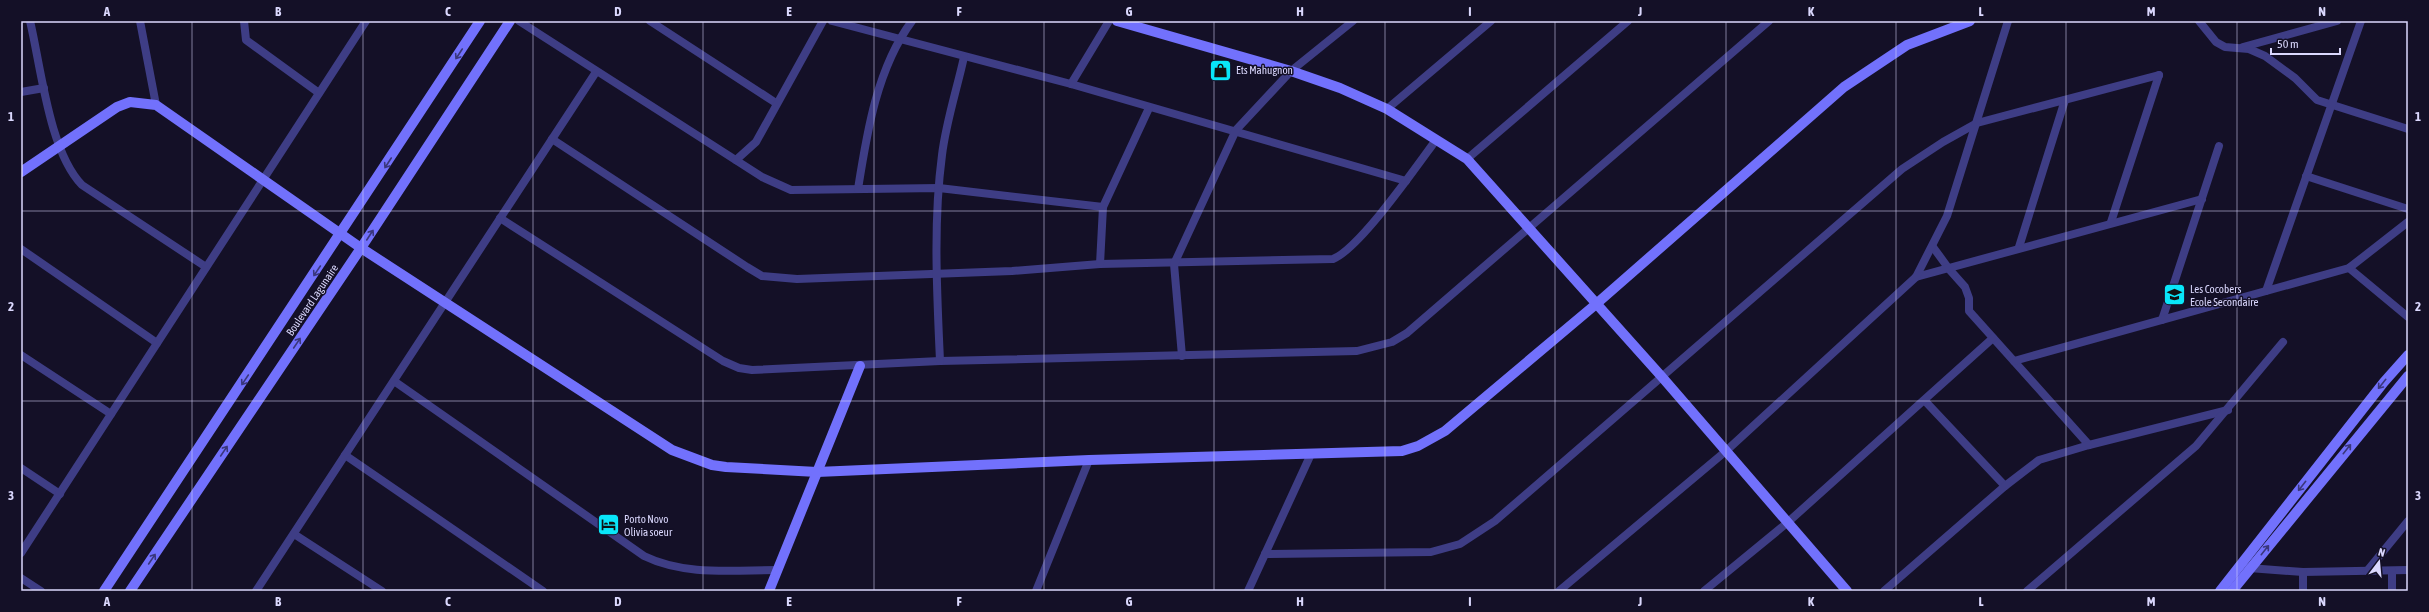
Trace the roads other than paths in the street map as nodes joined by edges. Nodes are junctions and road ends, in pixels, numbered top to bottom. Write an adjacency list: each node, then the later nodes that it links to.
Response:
1 (30, 21): 30 (street)
2 (140, 21): 36 (street)
3 (244, 21): 32 (street)
4 (480, 21): 61 (street, Boulevard Lagunaire, one-way to 61)
5 (510, 21): 65 (street, Boulevard Lagunaire, one-way to 5)
6 (518, 21): 28 (street)
7 (650, 21): 34 (street)
8 (823, 21): 34 (street)
9 (832, 21): 24 (street)
10 (912, 21): 24 (street)
11 (1109, 21): 29 (street)
12 (1117, 21): 27 (street)
13 (1353, 21): 27 (street)
14 (1491, 21): 38 (street)
15 (1628, 21): 46 (street)
16 (1769, 21): 60 (street)
17 (1970, 21): 75 (street)
18 (2008, 21): 39 (street)
19 (2199, 21): 25 (street)
20 (2337, 21): 22 (street)
21 (2361, 21): 35 (street)
22 (2327, 22): 25 (street)
23 (362, 23): 32 (street)
24 (899, 38): 26 (street); 53 (street)
25 (2235, 49): 35 (street)
26 (964, 57): 29 (street); 52 (street)
27 (1291, 71): 38 (street); 41 (street)
28 (596, 72): 42 (street); 47 (street)
29 (1071, 84): 37 (street)
30 (44, 88): 31 (street); 45 (street)
31 (21, 92)
32 (319, 93): 50 (street)
33 (2065, 100): 39 (street); 58 (street); 63 (street)
34 (776, 103): 47 (street)
35 (2331, 104): 40 (street); 49 (street)
36 (156, 105): 45 (street); 50 (street)
37 (1149, 108): 41 (street); 55 (street)
38 (1387, 109): 43 (street)
39 (1977, 123): 62 (street); 88 (street)
40 (2408, 129)
41 (1236, 130): 51 (street); 67 (street)
42 (552, 139): 57 (street); 71 (street)
43 (1436, 140): 46 (street); 51 (street)
44 (2220, 146): 54 (street)
45 (60, 147): 48 (street); 68 (street)
46 (1467, 159): 60 (street)
47 (736, 160): 53 (street)
48 (21, 172)
49 (2306, 176): 56 (street); 73 (street)
50 (263, 180): 61 (street); 68 (street)
51 (1406, 180): 67 (street)
52 (939, 188): 53 (street); 55 (street); 71 (street)
53 (858, 189)
54 (2202, 199): 58 (street); 77 (street)
55 (1103, 207): 66 (street)
56 (2408, 209)
57 (500, 218): 74 (street); 86 (street)
58 (2111, 222): 63 (street)
59 (2408, 222): 69 (street)
60 (1528, 227): 75 (street); 83 (street)
61 (341, 234): 65 (street); 115 (street, Boulevard Lagunaire, one-way to 115)
62 (1933, 247): 70 (street); 72 (street)
63 (2019, 247): 70 (street)
64 (21, 248): 80 (street)
65 (362, 248): 74 (street); 116 (street, Boulevard Lagunaire, one-way to 65)
66 (1100, 264): 67 (street); 71 (street)
67 (1174, 264): 83 (street)
68 (206, 267): 80 (street)
69 (2349, 268): 73 (street); 76 (street)
70 (1949, 269): 72 (street); 78 (street)
71 (937, 274): 84 (street)
72 (1916, 277): 94 (street)
73 (2266, 292): 77 (street)
74 (446, 302): 89 (street); 99 (street)
75 (1595, 305): 88 (street); 95 (street)
76 (2408, 317)
77 (2162, 320): 85 (street)
78 (1993, 338): 85 (street); 90 (street)
79 (2283, 342): 91 (street)
80 (157, 343): 92 (street)
81 (2408, 355): 128 (street, one-way to 128)
82 (21, 356): 92 (street)
83 (1182, 356): 84 (street)
84 (940, 361): 86 (street)
85 (2014, 361): 93 (street)
86 (860, 366): 99 (street)
87 (2408, 376): 107 (street, one-way to 87)
88 (1662, 377): 94 (street); 106 (street)
89 (394, 381): 96 (street); 108 (street)
90 (1925, 401): 100 (street); 103 (street)
91 (2228, 410): 93 (street); 127 (street)
92 (111, 414): 101 (street)
93 (2089, 444): 100 (street)
94 (1726, 451): 103 (street); 123 (street)
95 (1311, 454): 97 (street); 106 (street)
96 (345, 455): 104 (street); 119 (street)
97 (1089, 460): 99 (street); 121 (street)
98 (21, 468): 101 (street)
99 (817, 472): 108 (street)
100 (2005, 486): 126 (street)
101 (60, 494): 105 (street)
102 (2408, 521): 110 (street)
103 (1787, 523): 124 (street); 125 (street)
104 (294, 534): 117 (street); 118 (street)
105 (21, 553)
106 (1265, 554): 122 (street)
107 (2249, 568): 112 (street); 129 (street)
108 (778, 570): 120 (street)
109 (2408, 570): 111 (street)
110 (2367, 571): 111 (street); 112 (street)
111 (2392, 571): 131 (street)
112 (2303, 572): 130 (street)
113 (21, 578): 114 (street)
114 (41, 591)
115 (104, 591)
116 (130, 591)
117 (256, 591)
118 (382, 591)
119 (543, 591)
120 (769, 591)
121 (1036, 591)
122 (1248, 591)
123 (1559, 591)
124 (1704, 591)
125 (1847, 591)
126 (1884, 591)
127 (2027, 591)
128 (2220, 591)
129 (2232, 591)
130 (2303, 591)
131 (2392, 591)

